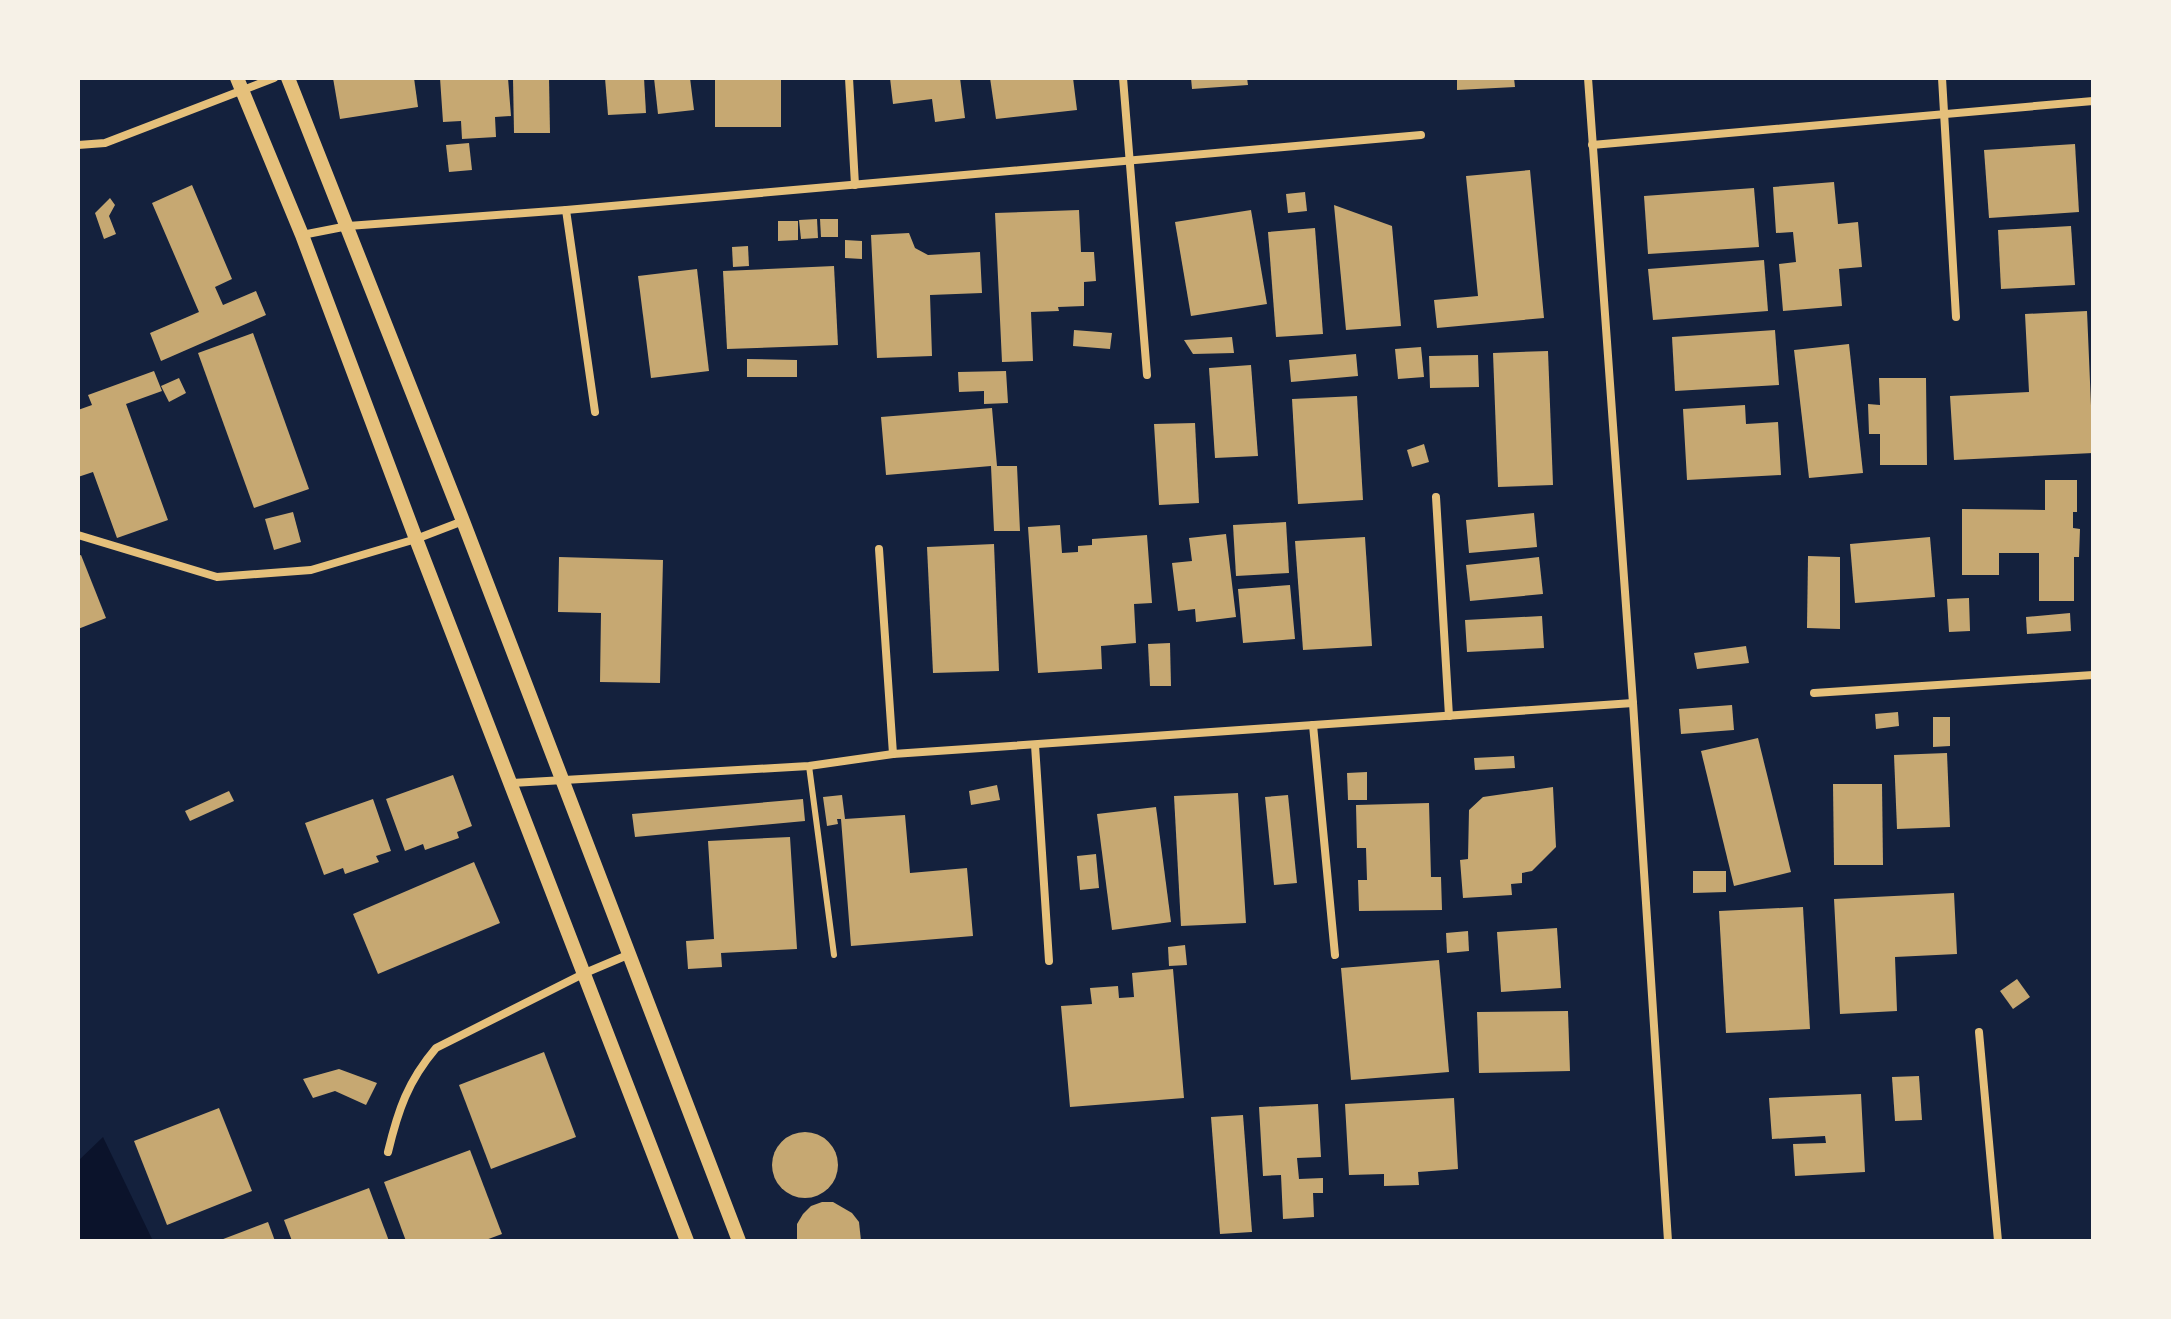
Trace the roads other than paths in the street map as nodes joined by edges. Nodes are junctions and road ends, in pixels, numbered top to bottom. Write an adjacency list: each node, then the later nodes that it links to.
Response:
1 (274, 78): 7 (street)
2 (288, 78): 16 (street)
3 (849, 78): 14 (street)
4 (1123, 78): 13 (street)
5 (1588, 78): 12 (street)
6 (1942, 78): 9 (street)
7 (239, 84): 11 (street); 17 (street)
8 (2093, 101): 9 (street)
9 (1944, 113): 12 (street); 18 (street)
10 (1421, 135): 13 (street)
11 (78, 145)
12 (1592, 145): 28 (street)
13 (1129, 161): 14 (street); 19 (street)
14 (855, 185): 15 (street)
15 (566, 210): 16 (street); 20 (street)
16 (348, 226): 17 (street); 22 (street)
17 (302, 235): 24 (street)
18 (1956, 317)
19 (1147, 375)
20 (595, 412)
21 (1436, 497): 29 (street)
22 (463, 521): 24 (street); 34 (street)
23 (78, 535): 24 (street)
24 (416, 539): 35 (street)
25 (879, 549): 32 (street)
26 (2093, 675): 27 (street)
27 (1814, 693)
28 (1633, 703): 29 (street); 45 (street)
29 (1449, 716): 30 (street)
30 (1313, 725): 31 (street); 38 (street)
31 (1035, 745): 32 (street); 39 (street)
32 (893, 754): 33 (street)
33 (809, 766): 34 (street); 37 (lane)
34 (563, 781): 35 (street); 36 (street)
35 (512, 783): 40 (street)
36 (630, 954): 40 (street); 44 (street)
37 (834, 955)
38 (1335, 955)
39 (1049, 961)
40 (585, 973): 42 (street); 43 (street)
41 (1979, 1032): 46 (street)
42 (388, 1152)
43 (687, 1241)
44 (739, 1241)
45 (1668, 1241)
46 (1998, 1241)

